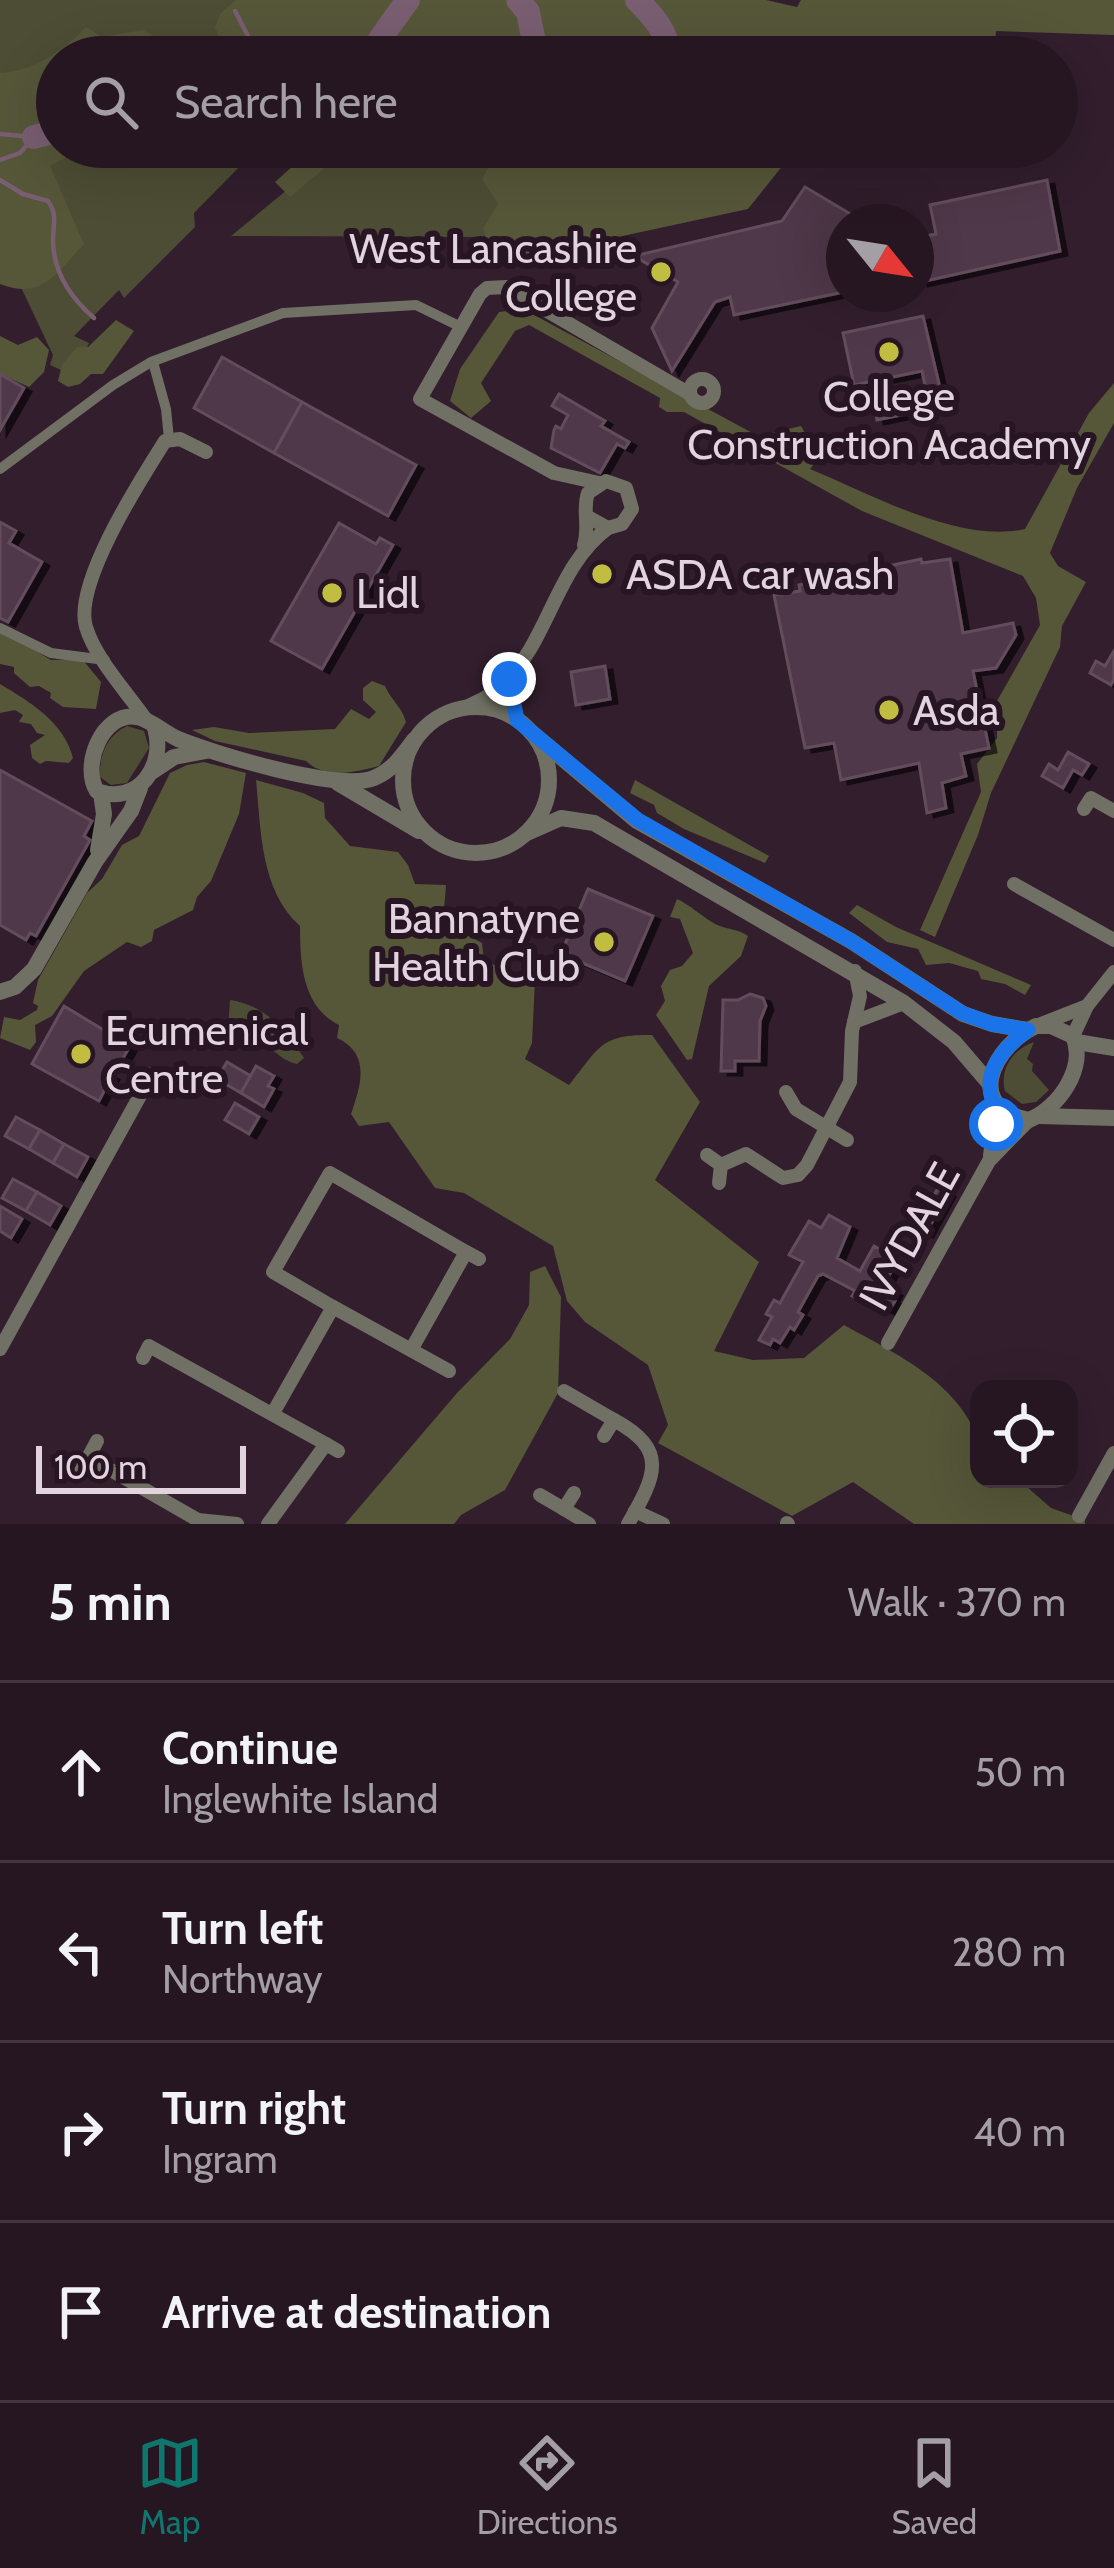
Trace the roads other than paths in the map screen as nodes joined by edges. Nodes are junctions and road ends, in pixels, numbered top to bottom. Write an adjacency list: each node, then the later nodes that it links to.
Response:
1 (461, 327): 2 (street); 3 (street); 7 (street)
2 (153, 362): 4 (street); 6 (street)
3 (691, 390)
4 (169, 439): 5 (street); 13 (street)
5 (206, 452)
6 (0, 469)
7 (554, 473): 8 (street); 9 (street)
8 (599, 483): 9 (street); 10 (street)
9 (588, 515): 10 (street); 11 (street)
10 (608, 528): 11 (street)
11 (577, 561): 14 (street)
12 (0, 628): 13 (street)
13 (106, 660): 15 (street)
14 (517, 668): 16 (street); 19 (street)
15 (122, 685): 17 (street); 18 (street)
16 (464, 708): 19 (street); 20 (street)
17 (113, 725): 18 (street); 24 (street)
18 (151, 725): 21 (street); 22 (street)
19 (524, 726): 27 (street); 38 (street)
20 (414, 740): 23 (street); 28 (street)
21 (215, 751): 22 (street); 23 (street)
22 (145, 781): 24 (street); 29 (street)
23 (338, 783): 28 (street)
24 (101, 793): 29 (street)
25 (1084, 808): 26 (street)
26 (1114, 811)
27 (527, 833): 28 (street); 32 (street)
28 (425, 834)
29 (94, 862): 34 (street)
30 (1024, 884): 31 (street)
31 (1114, 940)
32 (855, 971): 35 (street); 37 (street)
33 (1114, 972): 36 (street)
34 (0, 992)
35 (904, 1003): 37 (street); 42 (street)
36 (1087, 1006): 38 (street); 39 (street)
37 (854, 1022): 47 (street)
38 (1032, 1028): 39 (street); 42 (street)
39 (1075, 1039): 40 (street); 45 (street)
40 (1114, 1048)
41 (152, 1074): 53 (street)
42 (990, 1084): 44 (street)
43 (786, 1092): 47 (street)
44 (996, 1104): 45 (street); 49 (street, IVYDALE)
45 (1034, 1118): 46 (street); 49 (street, IVYDALE)
46 (1114, 1118)
47 (827, 1128): 48 (street); 50 (street)
48 (848, 1140)
49 (989, 1161): 52 (street, IVYDALE)
50 (719, 1183)
51 (333, 1307): 54 (street); 54 (street); 58 (street)
52 (888, 1343)
53 (0, 1348)
54 (411, 1350): 56 (street)
55 (143, 1358): 58 (street)
56 (449, 1371)
57 (564, 1391): 59 (street)
58 (273, 1413): 74 (street)
59 (614, 1420): 60 (street); 71 (street)
60 (604, 1436)
61 (98, 1441): 63 (street)
62 (1114, 1453): 67 (street)
63 (88, 1457): 64 (street); 72 (street)
64 (80, 1473)
65 (574, 1492): 69 (street)
66 (541, 1495): 69 (street)
67 (1090, 1495): 68 (street); 70 (street)
68 (1109, 1504)
69 (564, 1509): 75 (street)
70 (1079, 1516)
71 (631, 1517): 76 (street)
72 (198, 1522): 73 (street)
73 (237, 1524)
74 (268, 1524)
75 (589, 1524)
76 (663, 1524)

